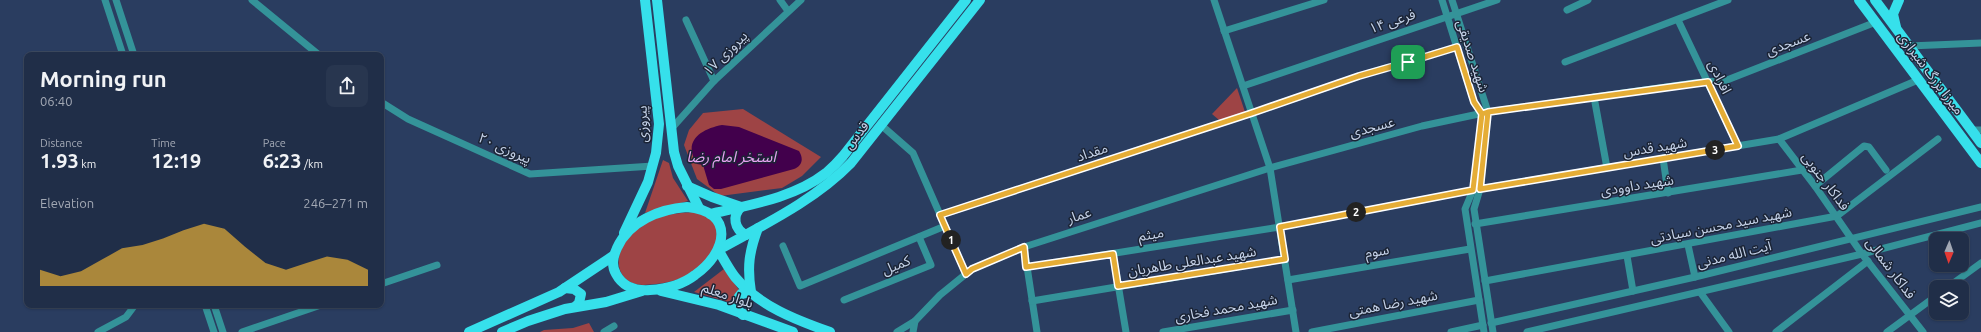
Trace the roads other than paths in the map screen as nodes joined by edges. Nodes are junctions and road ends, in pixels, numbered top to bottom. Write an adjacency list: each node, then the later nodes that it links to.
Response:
1 (105, 0): 28 (street)
2 (116, 0): 24 (street)
3 (252, 0): 36 (street)
4 (645, 0): 56 (main road, پیروزی)
5 (657, 0): 47 (main road, پیروزی)
6 (780, 0): 21 (street)
7 (801, 0): 21 (street, پیروزی ۱۷)
8 (966, 0): 65 (main road, قدس)
9 (980, 0): 46 (main road, قدس)
10 (1214, 0): 30 (street)
11 (1324, 0): 30 (street)
12 (1442, 0): 23 (street, شهید صدیقی)
13 (1452, 0): 22 (street, شهید صدیقی)
14 (1497, 0): 22 (street, فرعی ۱۴)
15 (1588, 0): 20 (street)
16 (1728, 0): 26 (street)
17 (1859, 0): 27 (main road, میرزا بزرگ شیرازی)
18 (1875, 0): 29 (main road, میرزا بزرگ شیرازی)
19 (1899, 0): 29 (main road)
20 (1567, 10)
21 (788, 11): 39 (street, پیروزی ۱۷)
22 (1456, 14): 23 (street, فرعی ۱۴); 45 (street, شهید صدیقی)
23 (1447, 16): 33 (street, شهید صدیقی); 41 (street, فرعی ۱۴)
24 (122, 19): 28 (street); 35 (street)
25 (686, 20): 39 (street)
26 (1678, 20): 37 (street); 40 (street, افرادی)
27 (1876, 22): 38 (main road, میرزا بزرگ شیرازی); 40 (street, عسجدی)
28 (112, 23): 34 (street)
29 (1896, 28): 32 (main road, میرزا بزرگ شیرازی)
30 (1224, 31): 41 (street)
31 (1981, 43): 32 (street)
32 (1909, 46): 48 (main road, میرزا بزرگ شیرازی)
33 (1457, 47): 44 (street, مقداد); 45 (street, شهید صدیقی)
34 (122, 52)
35 (133, 52)
36 (315, 52)
37 (1565, 62)
38 (1918, 80): 49 (main road, میرزا بزرگ شیرازی); 50 (street, شهید قدس)
39 (714, 81): 47 (street, پیروزی ۱۷)
40 (1708, 82): 42 (street, عسجدی); 53 (street, افرادی)
41 (1243, 86): 44 (street)
42 (1594, 97): 45 (street, عسجدی); 58 (street)
43 (384, 104): 56 (street, پیروزی ۲۰)
44 (1252, 113): 57 (street); 69 (street, مقداد)
45 (1485, 113): 57 (street, عسجدی); 63 (street, شهید صدیقی)
46 (881, 125): 69 (street); 75 (main road, قدس)
47 (672, 128): 61 (main road, پیروزی)
48 (1976, 130): 49 (main road); 52 (main road, میرزا بزرگ شیرازی)
49 (1961, 137): 55 (main road, میرزا بزرگ شیرازی)
50 (1779, 139): 53 (street, شهید قدس); 59 (street, فداکار جنوبی)
51 (1938, 139): 70 (street, شهید سید محسن سیادتی)
52 (1981, 143)
53 (1738, 146): 54 (street, شهید قدس)
54 (1663, 158): 58 (street, شهید قدس); 64 (street)
55 (1981, 163)
56 (653, 166): 79 (main road, پیروزی)
57 (1270, 168): 74 (street); 82 (street, عمار)
58 (1608, 168): 63 (street, شهید قدس)
59 (1802, 170): 62 (street, فداکار جنوبی); 64 (street, شهید داوودی)
60 (1886, 170): 62 (street)
61 (687, 186): 65 (main road); 67 (main road, پیروزی)
62 (1815, 186): 70 (street, فداکار جنوبی)
63 (1477, 189): 72 (street); 74 (street, شهید قدس); 83 (street)
64 (1668, 193): 72 (street, شهید داوودی)
65 (741, 207): 68 (main road, قدس); 76 (main road)
66 (1981, 207): 78 (street, آیت الله مدنی)
67 (699, 208): 68 (main road); 79 (main road)
68 (710, 214): 84 (main road)
69 (940, 215): 73 (street)
70 (1836, 216): 78 (street, فداکار جنوبی); 80 (street, شهید سید محسن سیادتی)
71 (1981, 223): 86 (street, آیت الله مدنی)
72 (1476, 224): 98 (street)
73 (945, 226): 77 (street); 94 (street)
74 (1280, 227): 85 (street, میثم); 89 (street)
75 (758, 228): 76 (main road, قدس); 104 (main road)
76 (746, 235): 84 (main road, قدس)
77 (919, 237): 81 (street); 106 (street, کمیل)
78 (1853, 239): 86 (street, فداکار شمالی); 95 (street, آیت الله مدنی)
79 (621, 240): 87 (main road)
80 (1688, 245): 88 (street, شهید سید محسن سیادتی); 95 (street)
81 (783, 246)
82 (1024, 247): 93 (street); 94 (street, عمار)
83 (1470, 249): 96 (street, سوم); 107 (street)
84 (719, 250): 102 (main road); 104 (main road, بلوار معلم)
85 (1113, 254): 93 (street, میثم); 100 (street)
86 (1862, 254): 90 (street, فداکار شمالی); 105 (street, آیت الله مدنی)
87 (614, 256): 101 (main road); 102 (main road)
88 (1627, 256): 98 (street, شهید سید محسن سیادتی); 103 (street)
89 (1285, 259): 96 (street); 100 (street, شهید عبدالعلی طاهریان)
90 (1868, 261): 117 (street, فداکار شمالی); 142 (street)
91 (1981, 263): 97 (street)
92 (437, 265): 99 (street)
93 (1026, 267): 108 (street)
94 (966, 274): 118 (street, عمار)
95 (1694, 277): 103 (street, آیت الله مدنی)
96 (1288, 280): 115 (street)
97 (1958, 280)
98 (1485, 281): 119 (street)
99 (384, 283)
100 (1118, 286): 108 (street, شهید عبدالعلی طاهریان); 134 (street)
101 (565, 288): 110 (main road); 127 (main road)
102 (648, 290): 110 (main road); 116 (main road, بلوار معلم)
103 (1633, 291): 119 (street, آیت الله مدنی)
104 (751, 292): 116 (main road); 130 (main road, بلوار معلم)
105 (1700, 292): 140 (street, آیت الله مدنی); 141 (street)
106 (844, 300)
107 (1479, 300): 121 (street); 137 (street, شهید رضا همتی)
108 (1032, 301): 133 (street)
109 (1929, 301): 117 (street)
110 (575, 307): 122 (main road)
111 (132, 308): 123 (street)
112 (206, 308): 124 (street)
113 (215, 308): 125 (street)
114 (312, 308): 126 (street)
115 (1293, 310): 135 (street, شهید محمد فخاری); 136 (street)
116 (743, 315): 129 (main road, بلوار معلم)
117 (1910, 315): 143 (street); 144 (street, فداکار شمالی)
118 (915, 321): 131 (street, عمار); 132 (street)
119 (1491, 323): 139 (street)
120 (614, 326): 128 (street)
121 (1484, 328): 138 (street)
122 (505, 331)
123 (98, 332)
124 (214, 332)
125 (223, 332)
126 (242, 332)
127 (469, 332)
128 (604, 332)
129 (793, 332)
130 (830, 332)
131 (897, 332)
132 (914, 332)
133 (1037, 332)
134 (1126, 332)
135 (1163, 332)
136 (1296, 332)
137 (1312, 332)
138 (1451, 332)
139 (1493, 332)
140 (1527, 332)
141 (1729, 332)
142 (1776, 332)
143 (1887, 332)
144 (1923, 332)

